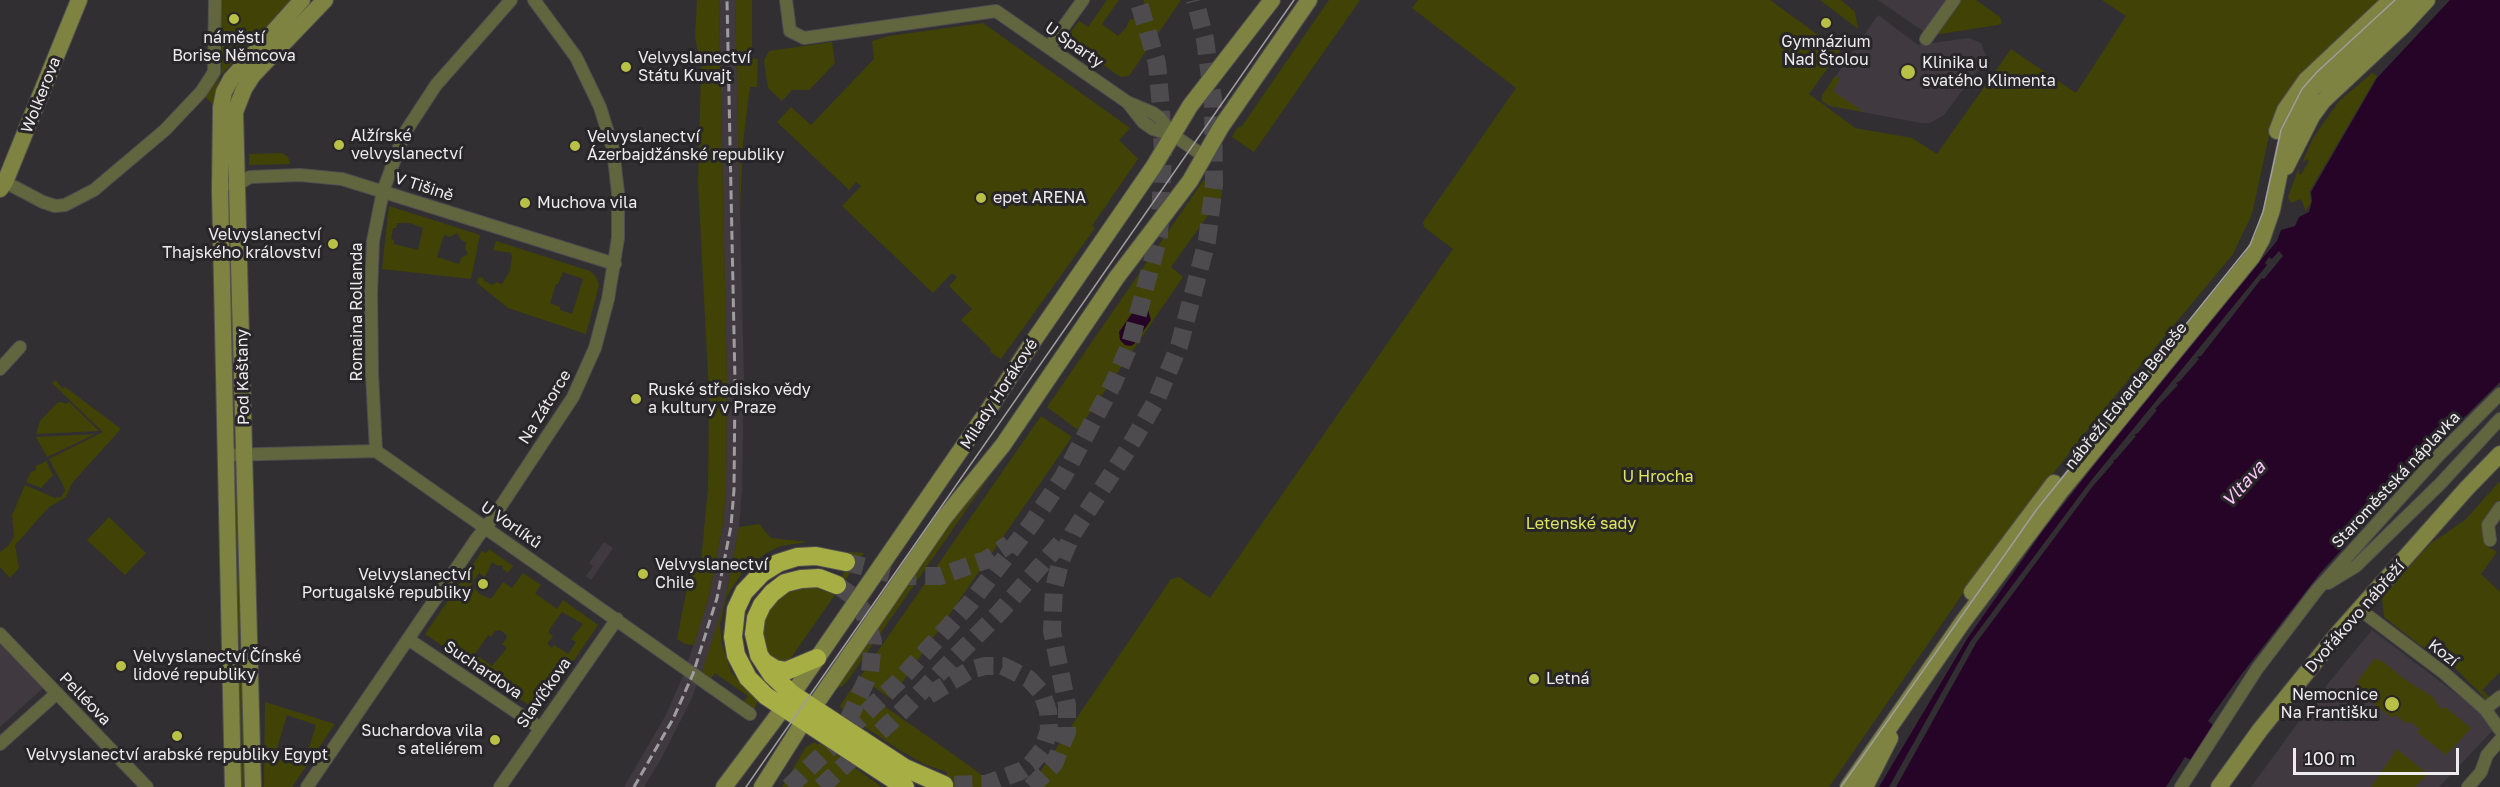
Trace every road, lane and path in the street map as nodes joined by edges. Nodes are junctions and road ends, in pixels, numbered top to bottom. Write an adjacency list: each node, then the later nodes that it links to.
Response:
1 (79, 0): 22 (main road, Wolkerova)
2 (215, 0): 22 (street)
3 (302, 0): 23 (main road, Pod Kaštany)
4 (325, 0): 20 (main road, Pod Kaštany)
5 (511, 0): 24 (street, Romaina Rollanda)
6 (534, 0): 25 (street, Na Zátorce)
7 (786, 0): 15 (street, U Sparty)
8 (1083, 0): 17 (street)
9 (1272, 0): 18 (main road, Milady Horákové)
10 (1309, 0): 19 (main road, Milady Horákové)
11 (1954, 0): 16 (street)
12 (2391, 0): 68 (main road, nábřeží Edvarda Beneše)
13 (2410, 0): 21 (main road, nábřeží Edvarda Beneše)
14 (2427, 0): 21 (main road)
15 (995, 6): 17 (street, U Sparty)
16 (1926, 39)
17 (1049, 47): 18 (street, U Sparty)
18 (1173, 135): 19 (street, U Sparty); 46 (main road, Milady Horákové)
19 (1204, 156): 53 (main road, Milady Horákové)
20 (238, 184): 23 (street, V Tišině); 24 (street, V Tišině); 31 (main road, Pod Kaštany)
21 (2278, 184): 54 (main road, nábřeží Edvarda Beneše)
22 (3, 185)
23 (220, 190): 33 (main road, Pod Kaštany)
24 (382, 191): 25 (street, V Tišině); 30 (street, Romaina Rollanda)
25 (615, 264): 37 (street, Na Zátorce)
26 (20, 347): 27 (street)
27 (0, 369)
28 (2500, 394): 41 (street, Staroměstská náplavka)
29 (2500, 420): 34 (street, Staroměstská náplavka)
30 (376, 451): 31 (street); 37 (street, U Vorlíků)
31 (245, 454): 33 (street); 62 (main road, Pod Kaštany)
32 (2500, 454): 35 (main road, Dvořákovo nábřeží)
33 (226, 455): 61 (main road, Pod Kaštany)
34 (2451, 473): 35 (street); 41 (street, Staroměstská náplavka)
35 (2467, 488): 42 (main road, Dvořákovo nábřeží)
36 (2500, 508): 38 (street)
37 (485, 528): 43 (street, U Vorlíků); 45 (street, Na Zátorce)
38 (2490, 540)
39 (846, 562): 50 (highway)
40 (837, 585): 47 (highway)
41 (2317, 590): 71 (street, Staroměstská náplavka)
42 (2360, 609): 51 (street, Kozí); 72 (main road, Dvořákovo nábřeží)
43 (617, 619): 52 (street, U Vorlíků); 55 (street, Slavíčkova)
44 (0, 634): 48 (street, Pelléova)
45 (408, 639): 55 (street, Suchardova); 63 (street, Na Zátorce)
46 (817, 658): 47 (highway); 50 (main road, Milady Horákové)
47 (762, 661): 50 (highway)
48 (57, 693): 58 (street); 60 (street, Pelléova)
49 (2500, 697): 51 (street)
50 (787, 701): 53 (highway); 65 (main road, Milady Horákové)
51 (2485, 709): 56 (street, Kozí)
52 (750, 714)
53 (809, 714): 59 (highway); 66 (main road, Milady Horákové); 67 (highway)
54 (1892, 722): 69 (main road, nábřeží Edvarda Beneše); 70 (main road, nábřeží Edvarda Beneše)
55 (540, 728): 64 (street, Slavíčkova)
56 (2500, 730)
57 (2500, 740): 73 (street)
58 (0, 744)
59 (944, 785)
60 (147, 787)
61 (233, 787)
62 (253, 787)
63 (307, 787)
64 (500, 787)
65 (724, 787)
66 (762, 787)
67 (905, 787)
68 (1835, 787)
69 (1848, 787)
70 (1865, 787)
71 (2181, 787)
72 (2219, 787)
73 (2468, 787)

